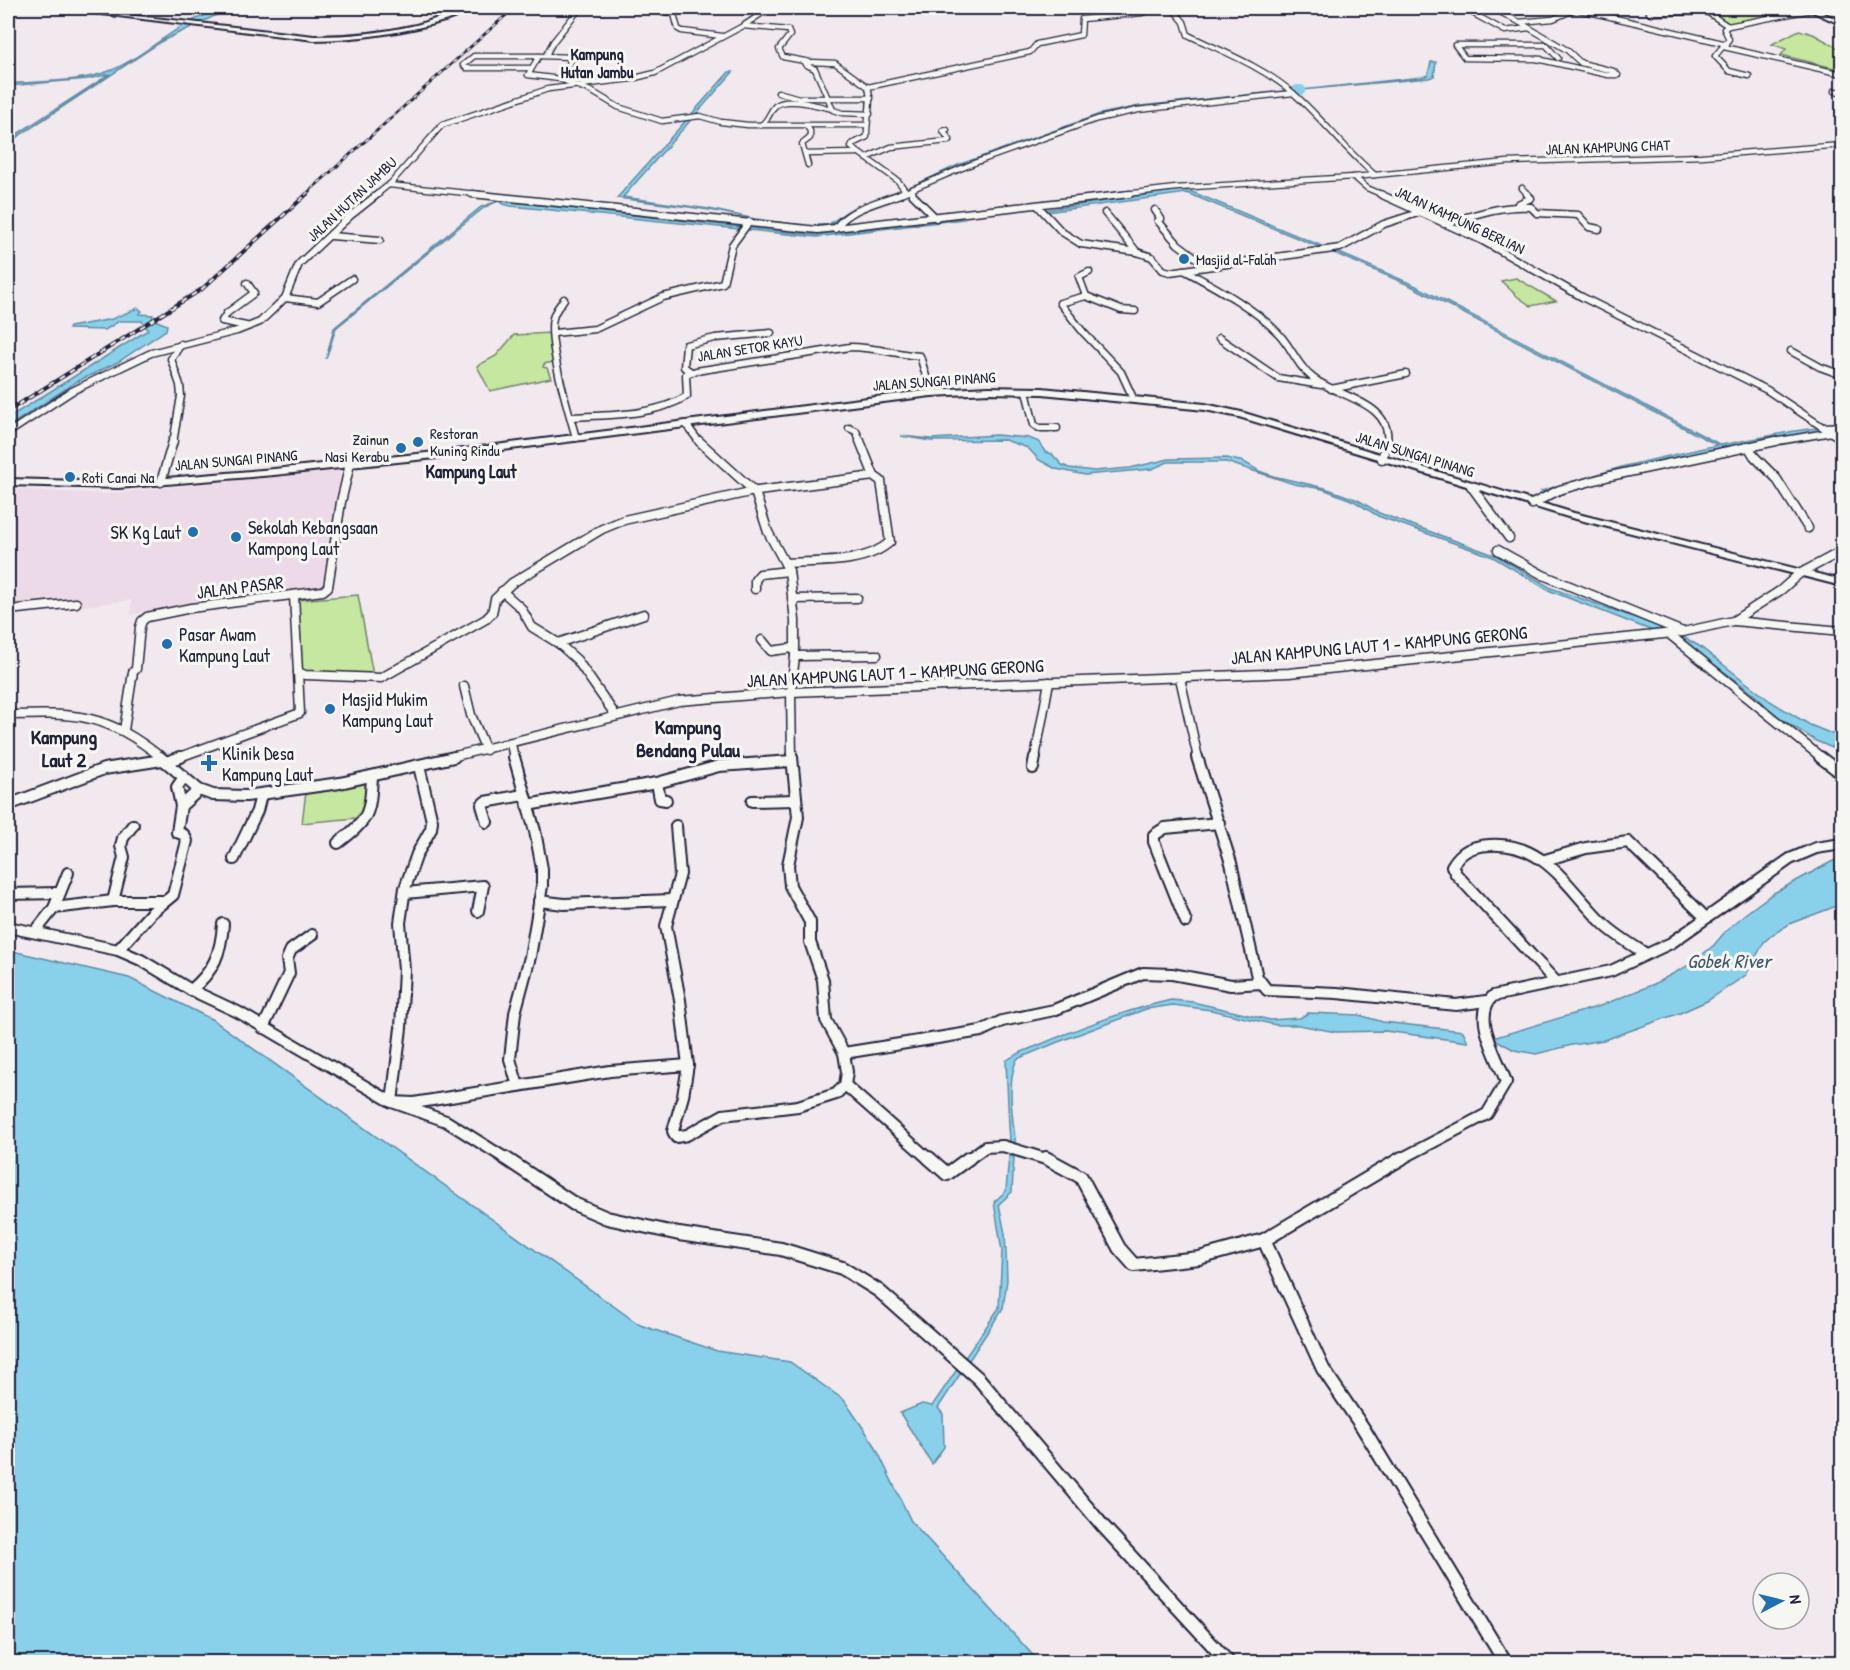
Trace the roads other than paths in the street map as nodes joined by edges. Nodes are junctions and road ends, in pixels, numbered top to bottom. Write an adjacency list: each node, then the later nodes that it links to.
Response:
1 (56, 8): 2 (street)
2 (475, 8)
3 (580, 8): 22 (street)
4 (770, 8): 17 (street, JALAN HUTAN JAMBU)
5 (1150, 8): 33 (street)
6 (1172, 8): 37 (street, JALAN KAMPUNG BERLIAN)
7 (1463, 8): 19 (street)
8 (1492, 8): 14 (street)
9 (1701, 8): 12 (street)
10 (1809, 8): 15 (street); 18 (street)
11 (641, 10): 20 (street)
12 (1709, 12): 13 (street); 18 (street)
13 (1649, 13)
14 (1519, 22): 19 (street); 21 (street)
15 (1842, 23)
16 (1624, 24): 21 (street)
17 (743, 26): 20 (street, JALAN HUTAN JAMBU); 24 (street)
18 (1728, 26): 21 (street)
19 (1529, 28): 27 (street)
20 (722, 36): 32 (street, JALAN HUTAN JAMBU)
21 (1725, 46): 29 (street); 30 (street)
22 (546, 55): 23 (street); 31 (street)
23 (539, 56): 28 (street); 28 (street)
24 (783, 57): 33 (street); 39 (street)
25 (1537, 58): 26 (street); 26 (street); 27 (street)
26 (1558, 58): 27 (street)
27 (1576, 58)
28 (532, 68): 31 (street)
29 (1842, 74)
30 (1749, 76)
31 (560, 79): 32 (street)
32 (574, 84): 42 (street); 54 (street, JALAN HUTAN JAMBU)
33 (868, 87): 38 (street)
34 (778, 92): 39 (street)
35 (1834, 92): 36 (street)
36 (1842, 92)
37 (1293, 93): 52 (street, JALAN KAMPUNG BERLIAN); 56 (street)
38 (870, 98): 39 (street); 41 (street)
39 (828, 99): 40 (street)
40 (832, 109): 41 (street); 42 (street)
41 (870, 114): 44 (street)
42 (759, 125): 43 (street)
43 (806, 125): 44 (street); 49 (street)
44 (865, 125): 48 (street)
45 (947, 130): 47 (street)
46 (1842, 145): 52 (street, JALAN KAMPUNG CHAT)
47 (887, 148): 48 (street); 50 (street)
48 (858, 153): 49 (street); 50 (street)
49 (806, 154): 51 (street)
50 (866, 158): 57 (street)
51 (808, 165)
52 (1375, 175): 53 (street, JALAN KAMPUNG BERLIAN)
53 (1354, 177): 58 (street); 62 (street, JALAN KAMPUNG BERLIAN)
54 (389, 185): 65 (street); 68 (street, JALAN HUTAN JAMBU)
55 (1522, 188): 59 (street)
56 (913, 189): 57 (street); 63 (street)
57 (904, 191): 67 (street)
58 (1038, 206): 63 (street); 70 (street)
59 (1513, 206): 64 (street); 66 (street)
60 (1155, 210): 71 (street)
61 (1105, 213): 70 (street)
62 (1418, 213): 64 (street, JALAN KAMPUNG BERLIAN); 72 (street)
63 (936, 218): 67 (street)
64 (1444, 224): 98 (street, JALAN KAMPUNG BERLIAN)
65 (746, 226): 67 (street); 83 (street)
66 (1599, 229)
67 (836, 230)
68 (331, 236): 69 (street); 79 (street, JALAN HUTAN JAMBU)
69 (380, 240)
70 (1137, 252): 74 (street)
71 (1195, 257): 72 (street); 73 (street)
72 (1207, 266): 73 (street)
73 (1193, 268): 74 (street)
74 (1184, 270): 91 (street)
75 (1089, 272): 78 (street)
76 (352, 279): 79 (street)
77 (247, 283): 82 (street)
78 (1086, 296): 81 (street); 94 (street)
79 (285, 298): 82 (street, JALAN HUTAN JAMBU)
80 (564, 299): 83 (street)
81 (1135, 310)
82 (251, 327): 86 (street, JALAN HUTAN JAMBU)
83 (554, 333): 95 (street)
84 (771, 333): 88 (street)
85 (1219, 338): 91 (street)
86 (181, 344): 102 (street, JALAN HUTAN JAMBU); 110 (street)
87 (1791, 351): 90 (street)
88 (691, 372): 93 (street, JALAN SETOR KAYU); 95 (street, JALAN SETOR KAYU)
89 (1406, 374): 91 (street)
90 (1842, 375)
91 (1327, 387): 106 (street)
92 (1026, 391): 93 (street, JALAN SUNGAI PINANG); 94 (street, JALAN SUNGAI PINANG); 100 (street)
93 (931, 393): 96 (street, JALAN SUNGAI PINANG)
94 (1133, 398): 106 (street, JALAN SUNGAI PINANG)
95 (571, 417): 103 (street)
96 (686, 424): 103 (street, JALAN SUNGAI PINANG); 112 (street)
97 (1842, 426): 98 (street)
98 (1824, 427): 101 (street, JALAN KAMPUNG BERLIAN)
99 (849, 428): 108 (street)
100 (1057, 428)
101 (1832, 432): 104 (street, JALAN KAMPUNG BERLIAN); 105 (street)
102 (8, 433)
103 (576, 438): 107 (street, JALAN SUNGAI PINANG)
104 (1842, 440)
105 (1748, 446): 113 (street); 114 (street)
106 (1382, 459): 111 (street, JALAN SUNGAI PINANG)
107 (350, 464): 110 (street, JALAN SUNGAI PINANG); 123 (street, JALAN PASAR)
108 (874, 476): 112 (street); 118 (street)
109 (8, 482): 110 (street, JALAN SUNGAI PINANG)
110 (161, 482)
111 (1471, 486): 113 (street, JALAN SUNGAI PINANG); 115 (street)
112 (755, 492): 118 (street); 122 (street)
113 (1532, 504): 119 (street, JALAN SUNGAI PINANG)
114 (1808, 528)
115 (1509, 538)
116 (1498, 550): 131 (street)
117 (1842, 551): 119 (street, JALAN KAMPUNG LAUT 1 - KAMPUNG GERONG)
118 (787, 567): 121 (street); 125 (street)
119 (1799, 574): 120 (street, JALAN SUNGAI PINANG); 129 (street, JALAN KAMPUNG LAUT 1 - KAMPUNG GERONG)
120 (1842, 583)
121 (755, 589)
122 (502, 591): 133 (street); 136 (street)
123 (294, 596): 136 (street); 143 (street, JALAN PASAR)
124 (857, 598): 125 (street)
125 (792, 599): 134 (street)
126 (76, 603): 127 (street)
127 (8, 610)
128 (644, 614): 133 (street)
129 (1733, 621): 130 (street); 131 (street, JALAN KAMPUNG LAUT 1 - KAMPUNG GERONG)
130 (1842, 631)
131 (1676, 633): 137 (street, JALAN KAMPUNG LAUT 1 - KAMPUNG GERONG); 150 (street)
132 (762, 640): 134 (street)
133 (558, 643): 142 (street)
134 (794, 652): 135 (street); 140 (street)
135 (877, 655)
136 (298, 672): 146 (street)
137 (1180, 678): 138 (street, JALAN KAMPUNG LAUT 1 - KAMPUNG GERONG); 163 (street)
138 (1049, 682): 140 (street, JALAN KAMPUNG LAUT 1 - KAMPUNG GERONG); 149 (street)
139 (464, 686): 145 (street)
140 (791, 692): 142 (street, JALAN KAMPUNG LAUT 1 - KAMPUNG GERONG); 147 (street)
141 (8, 716): 143 (street, JALAN KAMPUNG LAUT 1 - KAMPUNG GERONG)
142 (616, 716): 144 (street, JALAN KAMPUNG LAUT 1 - KAMPUNG GERONG)
143 (124, 730): 146 (street, JALAN KAMPUNG LAUT 1 - KAMPUNG GERONG)
144 (511, 744): 145 (street, JALAN KAMPUNG LAUT 1 - KAMPUNG GERONG); 156 (street)
145 (486, 750): 148 (street, JALAN KAMPUNG LAUT 1 - KAMPUNG GERONG)
146 (164, 761): 152 (street, JALAN KAMPUNG LAUT 1 - KAMPUNG GERONG); 160 (street)
147 (792, 761): 153 (street); 158 (street)
148 (419, 766): 151 (street, JALAN KAMPUNG LAUT 1 - KAMPUNG GERONG); 172 (street)
149 (1033, 768)
150 (1842, 774)
151 (372, 776): 155 (street, JALAN KAMPUNG LAUT 1 - KAMPUNG GERONG); 166 (street)
152 (184, 777): 154 (street, JALAN KAMPUNG LAUT 1 - KAMPUNG GERONG); 161 (street)
153 (657, 783): 156 (street); 157 (street)
154 (199, 790): 155 (street, JALAN KAMPUNG LAUT 1 - KAMPUNG GERONG); 161 (street)
155 (261, 795): 168 (street)
156 (525, 800): 162 (street); 177 (street)
157 (666, 800)
158 (796, 800): 159 (street); 193 (street)
159 (752, 801)
160 (8, 805)
161 (181, 806): 176 (street)
162 (487, 822)
163 (1219, 823): 181 (street); 189 (street)
164 (133, 825): 175 (street)
165 (676, 826): 174 (street)
166 (338, 843)
167 (1842, 844): 180 (street)
168 (234, 859)
169 (1545, 860): 180 (street); 187 (street); 188 (street)
170 (68, 873): 171 (street)
171 (59, 893): 173 (street); 178 (street)
172 (405, 893): 179 (street); 197 (street)
173 (8, 894)
174 (672, 900): 177 (street); 194 (street)
175 (113, 901): 176 (street); 178 (street)
176 (162, 901): 186 (street)
177 (539, 902): 196 (street)
178 (54, 908): 184 (street)
179 (478, 911)
180 (1706, 918): 187 (street)
181 (1186, 922)
182 (223, 924): 190 (street)
183 (8, 927): 184 (street)
184 (35, 932): 186 (street)
185 (312, 935): 192 (street)
186 (118, 950): 190 (street)
187 (1646, 954): 188 (street)
188 (1556, 982): 191 (street)
189 (1261, 983): 191 (street); 193 (street)
190 (191, 990): 192 (street)
191 (1486, 1001): 198 (street)
192 (263, 1028): 197 (street)
193 (844, 1053): 195 (street)
194 (688, 1065): 195 (street); 196 (street)
195 (844, 1085): 198 (street)
196 (518, 1086): 197 (street)
197 (392, 1102): 199 (street)
198 (1264, 1240): 200 (street)
199 (1228, 1662)
200 (1505, 1662)

